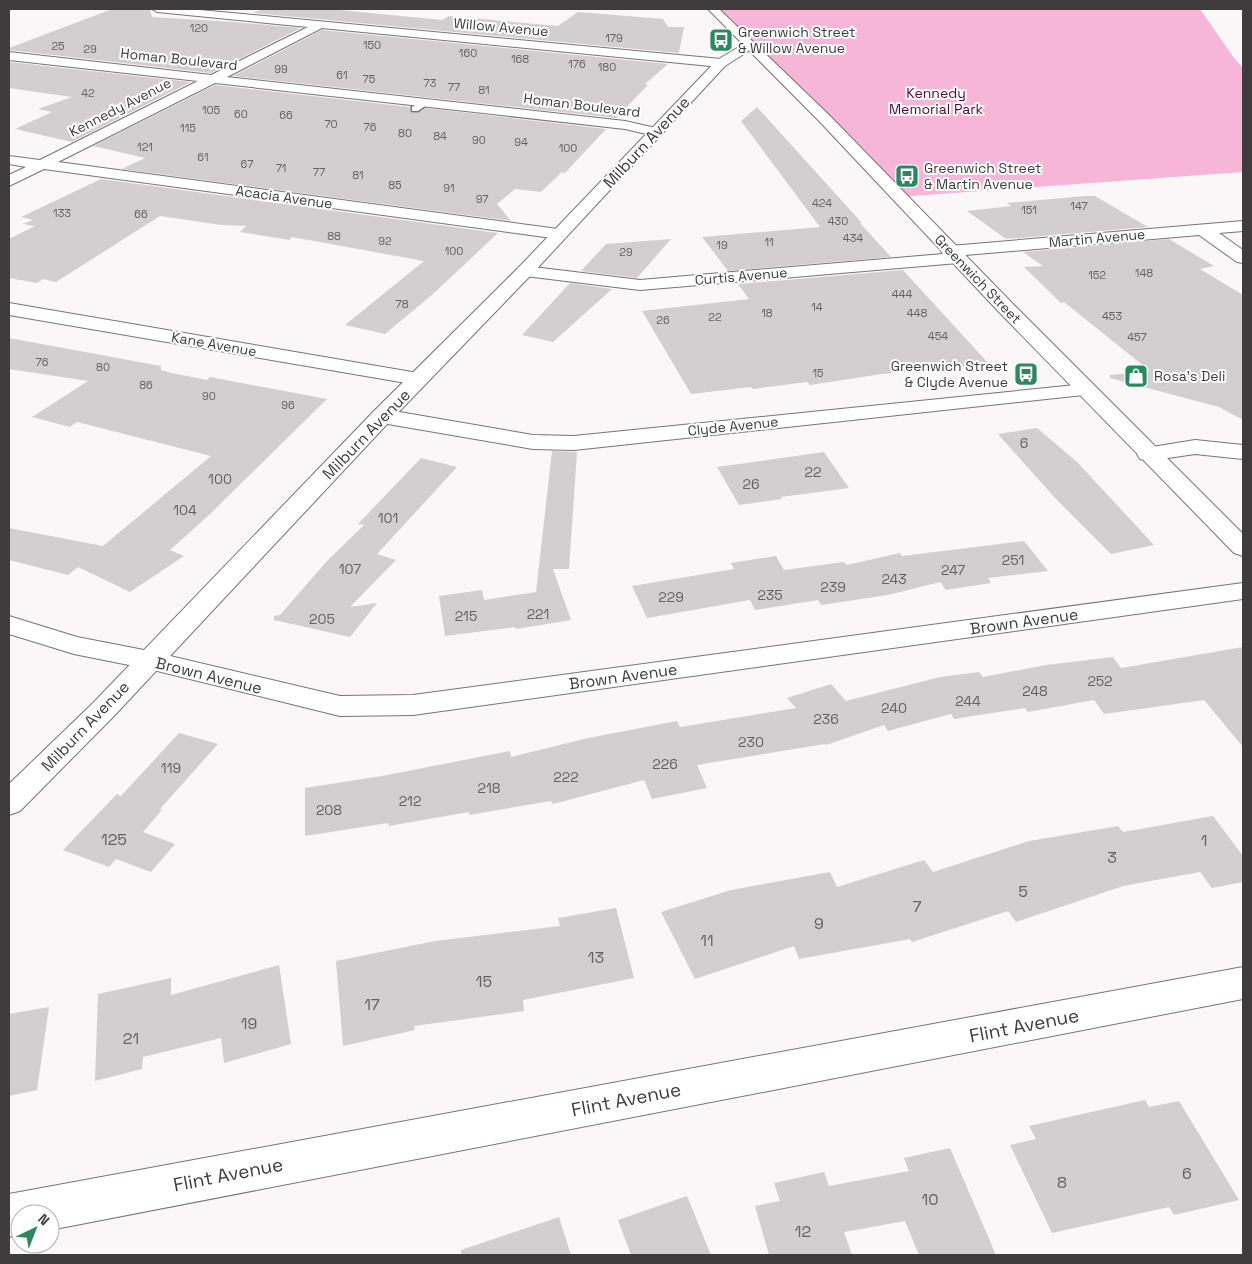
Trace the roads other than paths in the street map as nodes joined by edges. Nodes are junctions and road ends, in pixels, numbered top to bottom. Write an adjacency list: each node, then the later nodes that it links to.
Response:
1 (157, 9): 4 (street, Willow Avenue)
2 (714, 9): 5 (street, Greenwich Street)
3 (345, 13): 4 (street, Kennedy Avenue)
4 (322, 24): 7 (street, Willow Avenue); 8 (street, Kennedy Avenue)
5 (749, 45): 7 (street); 18 (street, Greenwich Street)
6 (11, 60): 8 (street, Homan Boulevard); 9 (street, Homan Boulevard)
7 (721, 63): 11 (street, Milburn Avenue)
8 (213, 79): 9 (street, Kennedy Avenue); 10 (street, Homan Boulevard)
9 (200, 85): 10 (street, Homan Boulevard); 13 (street, Kennedy Avenue)
10 (420, 106): 11 (street, Homan Boulevard)
11 (654, 132): 17 (street, Milburn Avenue)
12 (9, 160): 13 (street, Acacia Avenue)
13 (42, 164): 14 (street, Kennedy Avenue); 17 (street, Acacia Avenue)
14 (9, 181)
15 (1243, 226): 16 (street, Martin Avenue)
16 (1202, 229): 18 (street, Martin Avenue); 19 (street)
17 (559, 234): 20 (street, Milburn Avenue)
18 (954, 254): 20 (street, Curtis Avenue); 23 (street, Greenwich Street)
19 (1243, 258)
20 (525, 271): 22 (street, Milburn Avenue)
21 (9, 309): 22 (street, Kane Avenue)
22 (418, 379): 24 (street, Milburn Avenue)
23 (1086, 390): 24 (street, Clyde Avenue); 26 (street, Greenwich Street)
24 (382, 416): 30 (street, Milburn Avenue)
25 (1243, 452): 26 (street)
26 (1148, 454): 27 (street, Greenwich Street)
27 (1243, 548)
28 (1243, 591): 30 (street, Brown Avenue)
29 (9, 624): 30 (street, Brown Avenue)
30 (149, 660): 31 (street, Milburn Avenue)
31 (9, 803)
32 (1243, 983): 33 (street, Flint Avenue)
33 (9, 1216)

